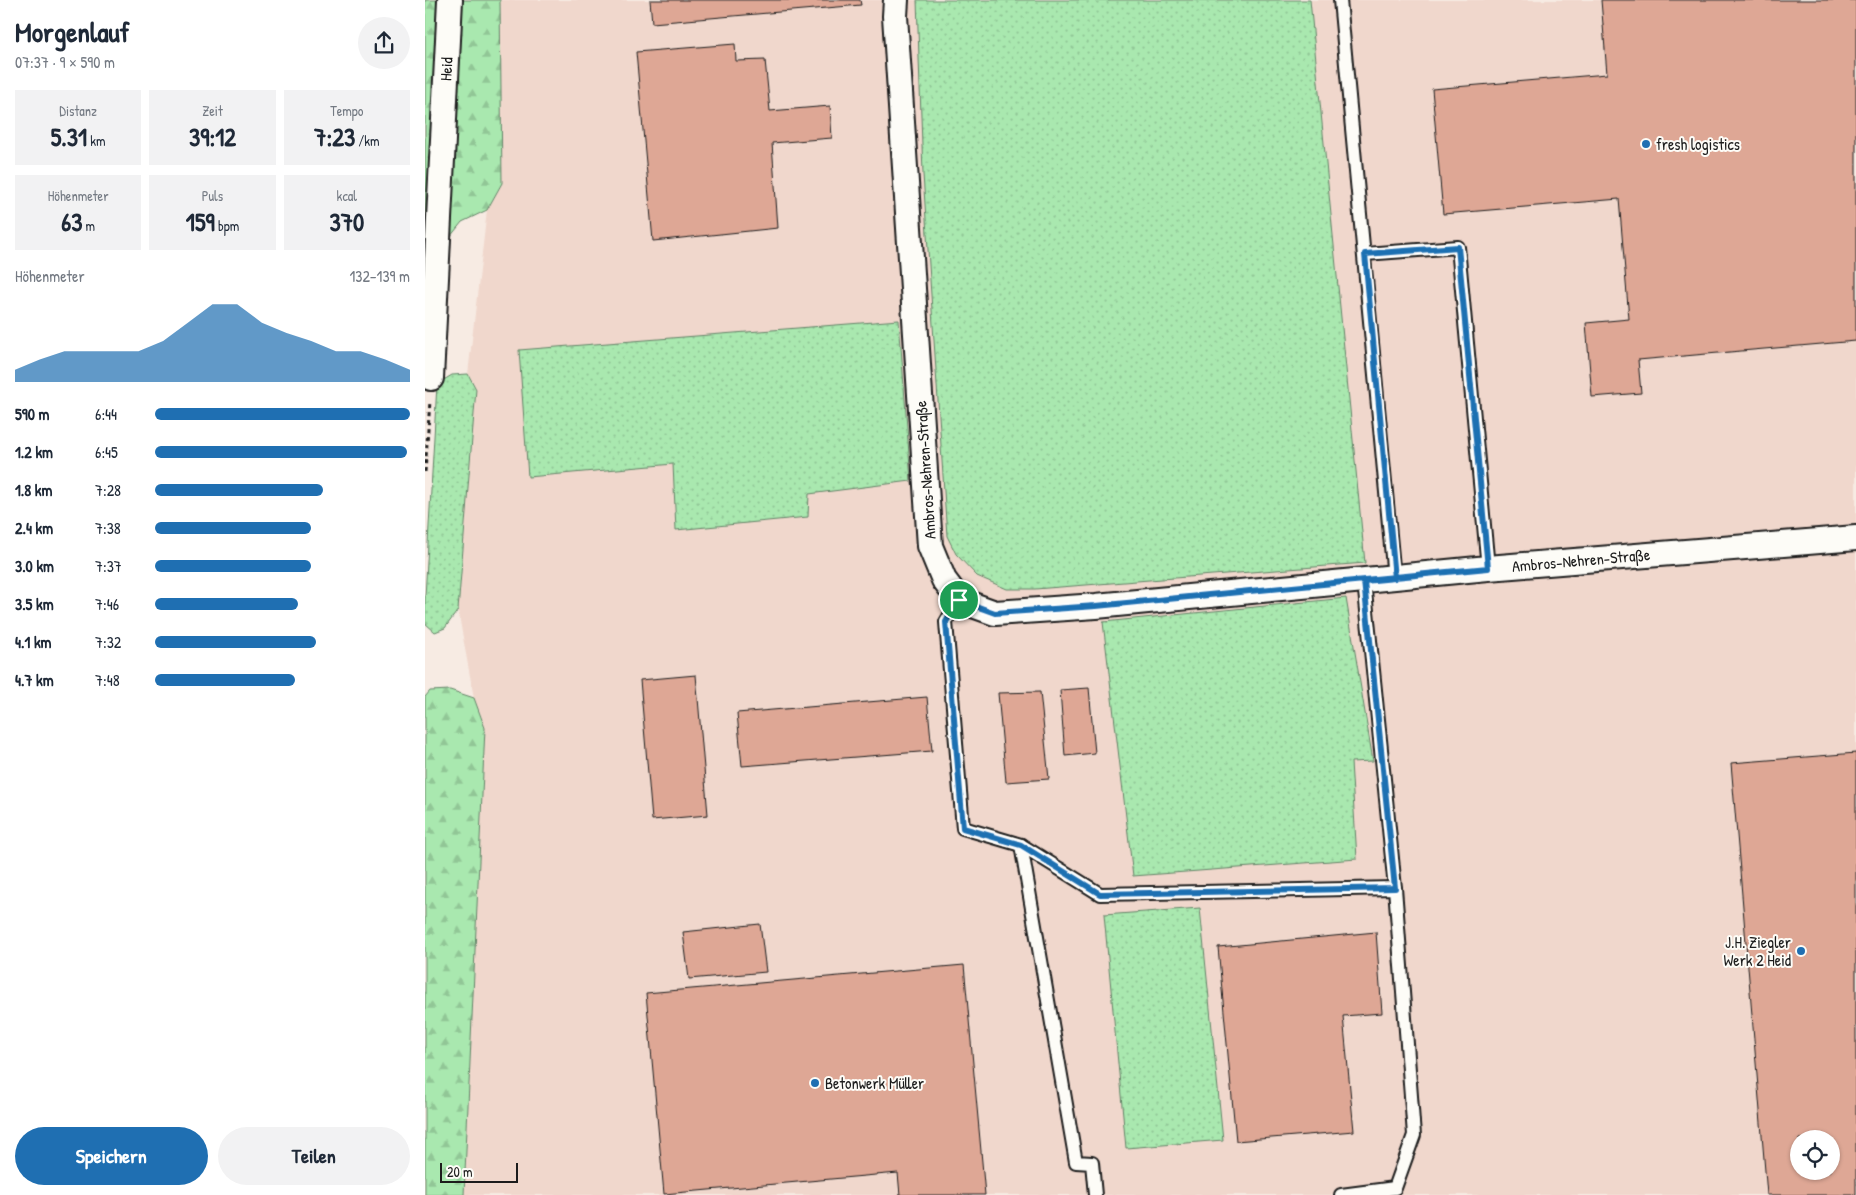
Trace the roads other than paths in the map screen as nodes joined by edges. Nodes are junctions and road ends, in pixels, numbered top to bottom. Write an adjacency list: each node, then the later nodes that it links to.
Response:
1 (450, 0): 5 (street, Heid)
2 (895, 0): 10 (street, Ambros-Nehren-Straße)
3 (1340, 0): 4 (lane)
4 (1365, 254): 7 (lane); 8 (lane)
5 (431, 378)
6 (1856, 538): 7 (street, Ambros-Nehren-Straße)
7 (1488, 568): 8 (street, Ambros-Nehren-Straße)
8 (1395, 578): 9 (street, Ambros-Nehren-Straße)
9 (1364, 581): 10 (street, Ambros-Nehren-Straße); 12 (lane)
10 (959, 600): 11 (lane)
11 (1021, 845): 12 (lane); 13 (lane)
12 (1395, 888): 14 (lane)
13 (1095, 1195)
14 (1341, 1195)

